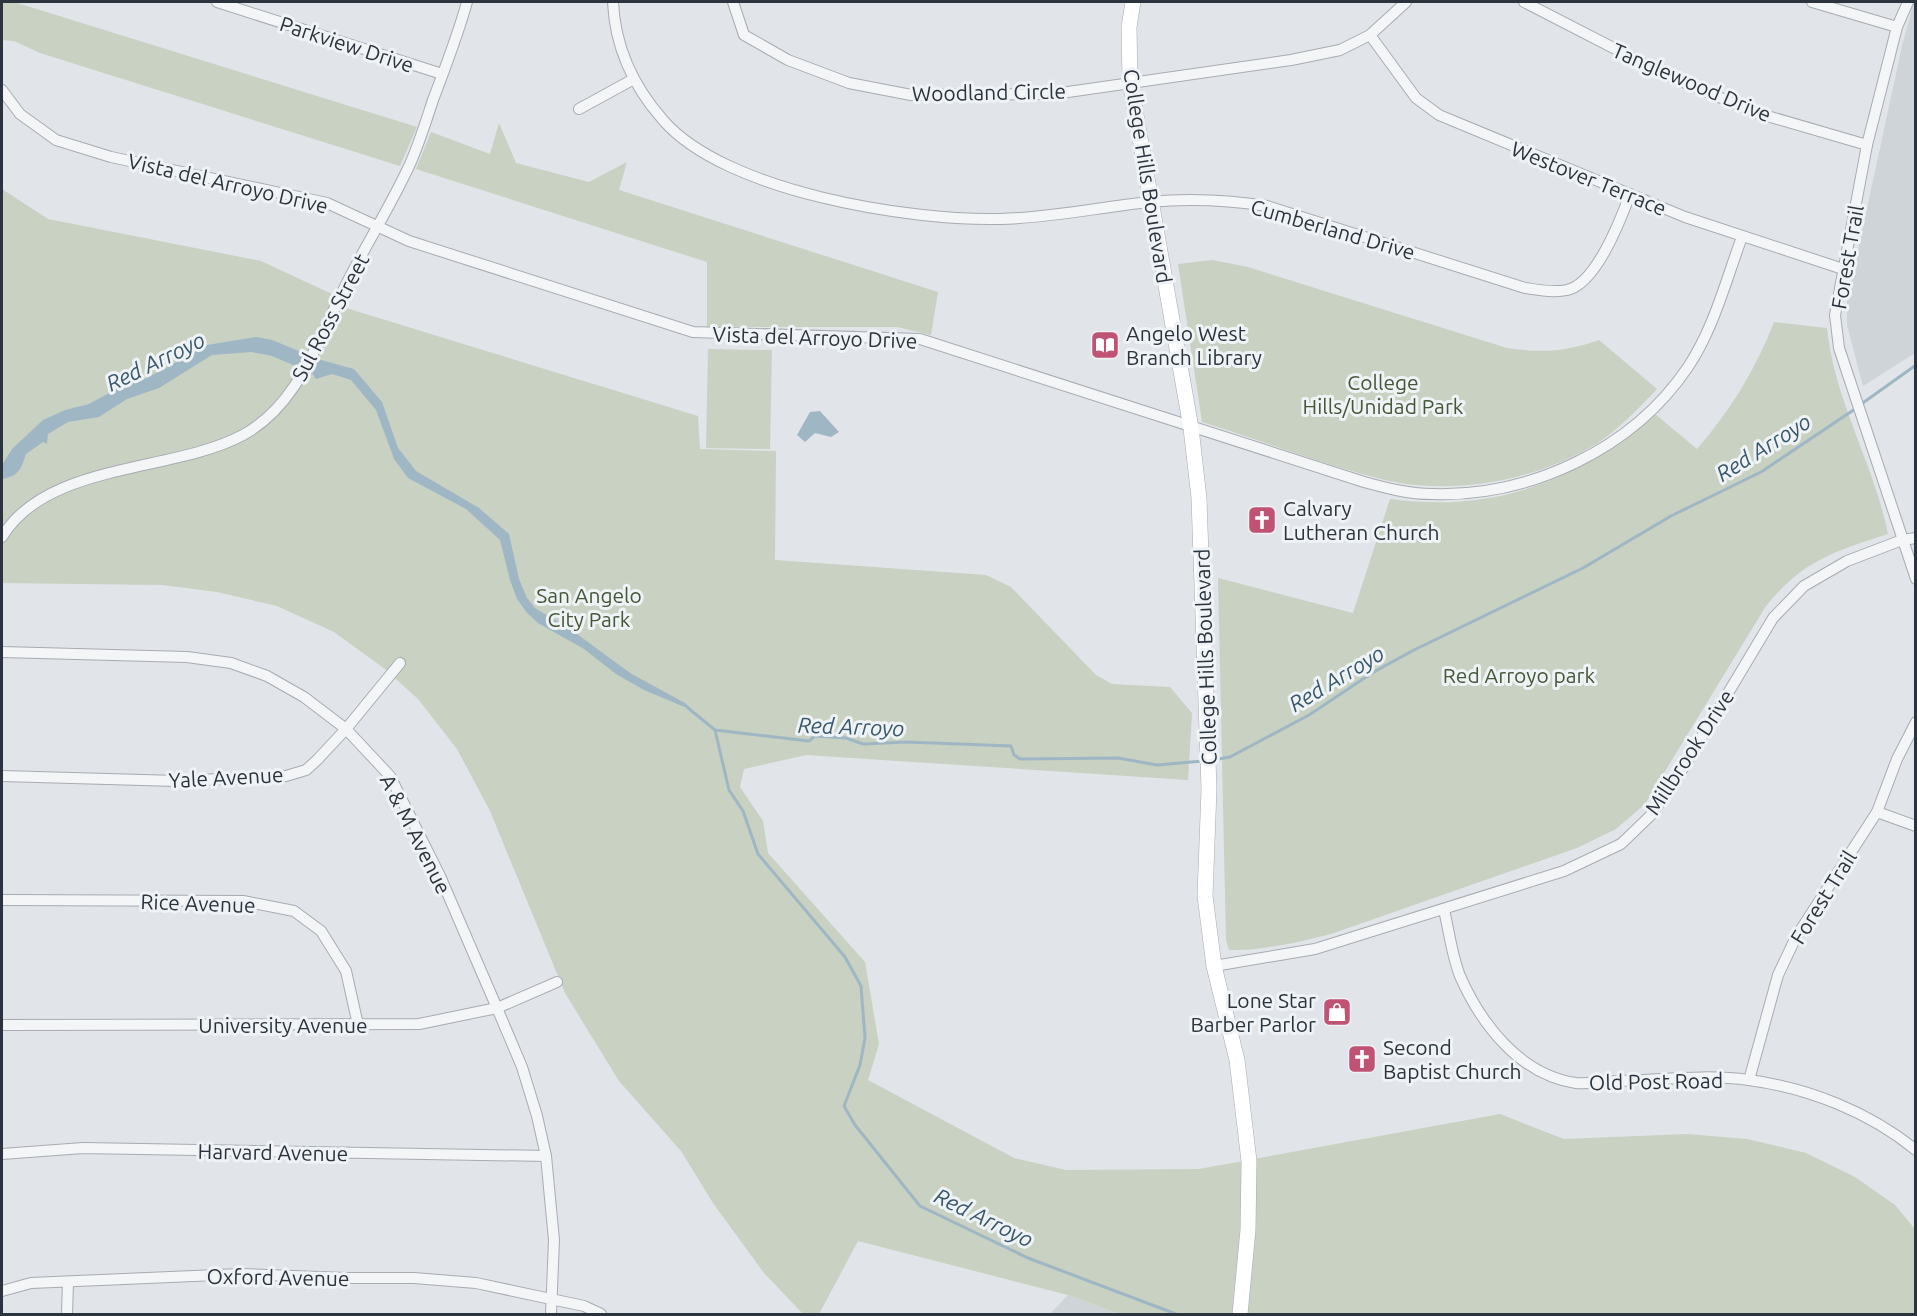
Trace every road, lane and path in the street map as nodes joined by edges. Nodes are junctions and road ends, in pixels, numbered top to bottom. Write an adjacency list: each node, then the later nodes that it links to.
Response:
1 (217, 2): 12 (street, Parkview Drive)
2 (467, 2): 12 (street, Sul Ross Street)
3 (613, 2): 13 (street, Cumberland Drive)
4 (734, 2): 14 (street, Woodland Circle)
5 (1133, 2): 14 (street, College Hills Boulevard)
6 (1406, 2): 11 (street, Woodland Circle)
7 (1524, 2): 17 (street, Tanglewood Drive)
8 (1812, 2): 10 (street)
9 (1908, 2): 10 (street, Forest Trail)
10 (1897, 27): 17 (street, Forest Trail)
11 (1370, 35): 14 (street, Woodland Circle); 18 (street, Westover Terrace)
12 (442, 74): 20 (street, Sul Ross Street)
13 (632, 80): 16 (street); 19 (street, Cumberland Drive)
14 (1130, 81): 19 (street, College Hills Boulevard)
15 (2, 90): 20 (street, Vista del Arroyo Drive)
16 (579, 110)
17 (1867, 145): 22 (street, Forest Trail)
18 (1630, 194): 19 (street, Cumberland Drive); 21 (street, Westover Terrace)
19 (1152, 201): 23 (street, College Hills Boulevard)
20 (379, 226): 23 (street, Vista del Arroyo Drive); 24 (street, Sul Ross Street)
21 (1742, 237): 22 (street, Westover Terrace); 23 (street, Vista del Arroyo Drive)
22 (1843, 269): 26 (street, Forest Trail)
23 (1191, 428): 37 (street, College Hills Boulevard)
24 (2, 537)
25 (1916, 538): 26 (street, Millbrook Drive)
26 (1902, 540): 27 (street, Forest Trail); 36 (street, Millbrook Drive)
27 (1916, 579)
28 (2, 652): 31 (street, A & M Avenue)
29 (400, 663): 31 (street, Yale Avenue)
30 (1916, 722): 33 (street, Forest Trail)
31 (346, 729): 32 (street, Yale Avenue); 39 (street, A & M Avenue)
32 (2, 776)
33 (1877, 812): 34 (street); 42 (street, Forest Trail)
34 (1916, 826)
35 (2, 900): 41 (street, Rice Avenue)
36 (1444, 910): 37 (street, Millbrook Drive); 42 (street, Old Post Road)
37 (1214, 966): 49 (street, College Hills Boulevard)
38 (557, 982): 39 (street, University Avenue)
39 (497, 1008): 41 (street, University Avenue); 45 (street, A & M Avenue)
40 (2, 1025): 41 (street, University Avenue)
41 (358, 1025)
42 (1749, 1080): 43 (street, Old Post Road)
43 (1916, 1150)
44 (2, 1154): 45 (street, Harvard Avenue)
45 (546, 1156): 48 (street, A & M Avenue)
46 (68, 1282): 47 (street, Oxford Avenue); 48 (street, Oxford Avenue); 50 (street)
47 (2, 1290)
48 (553, 1299): 51 (street, A & M Avenue); 52 (street, Oxford Avenue)
49 (1241, 1309)
50 (68, 1314)
51 (551, 1314)
52 (601, 1314)

